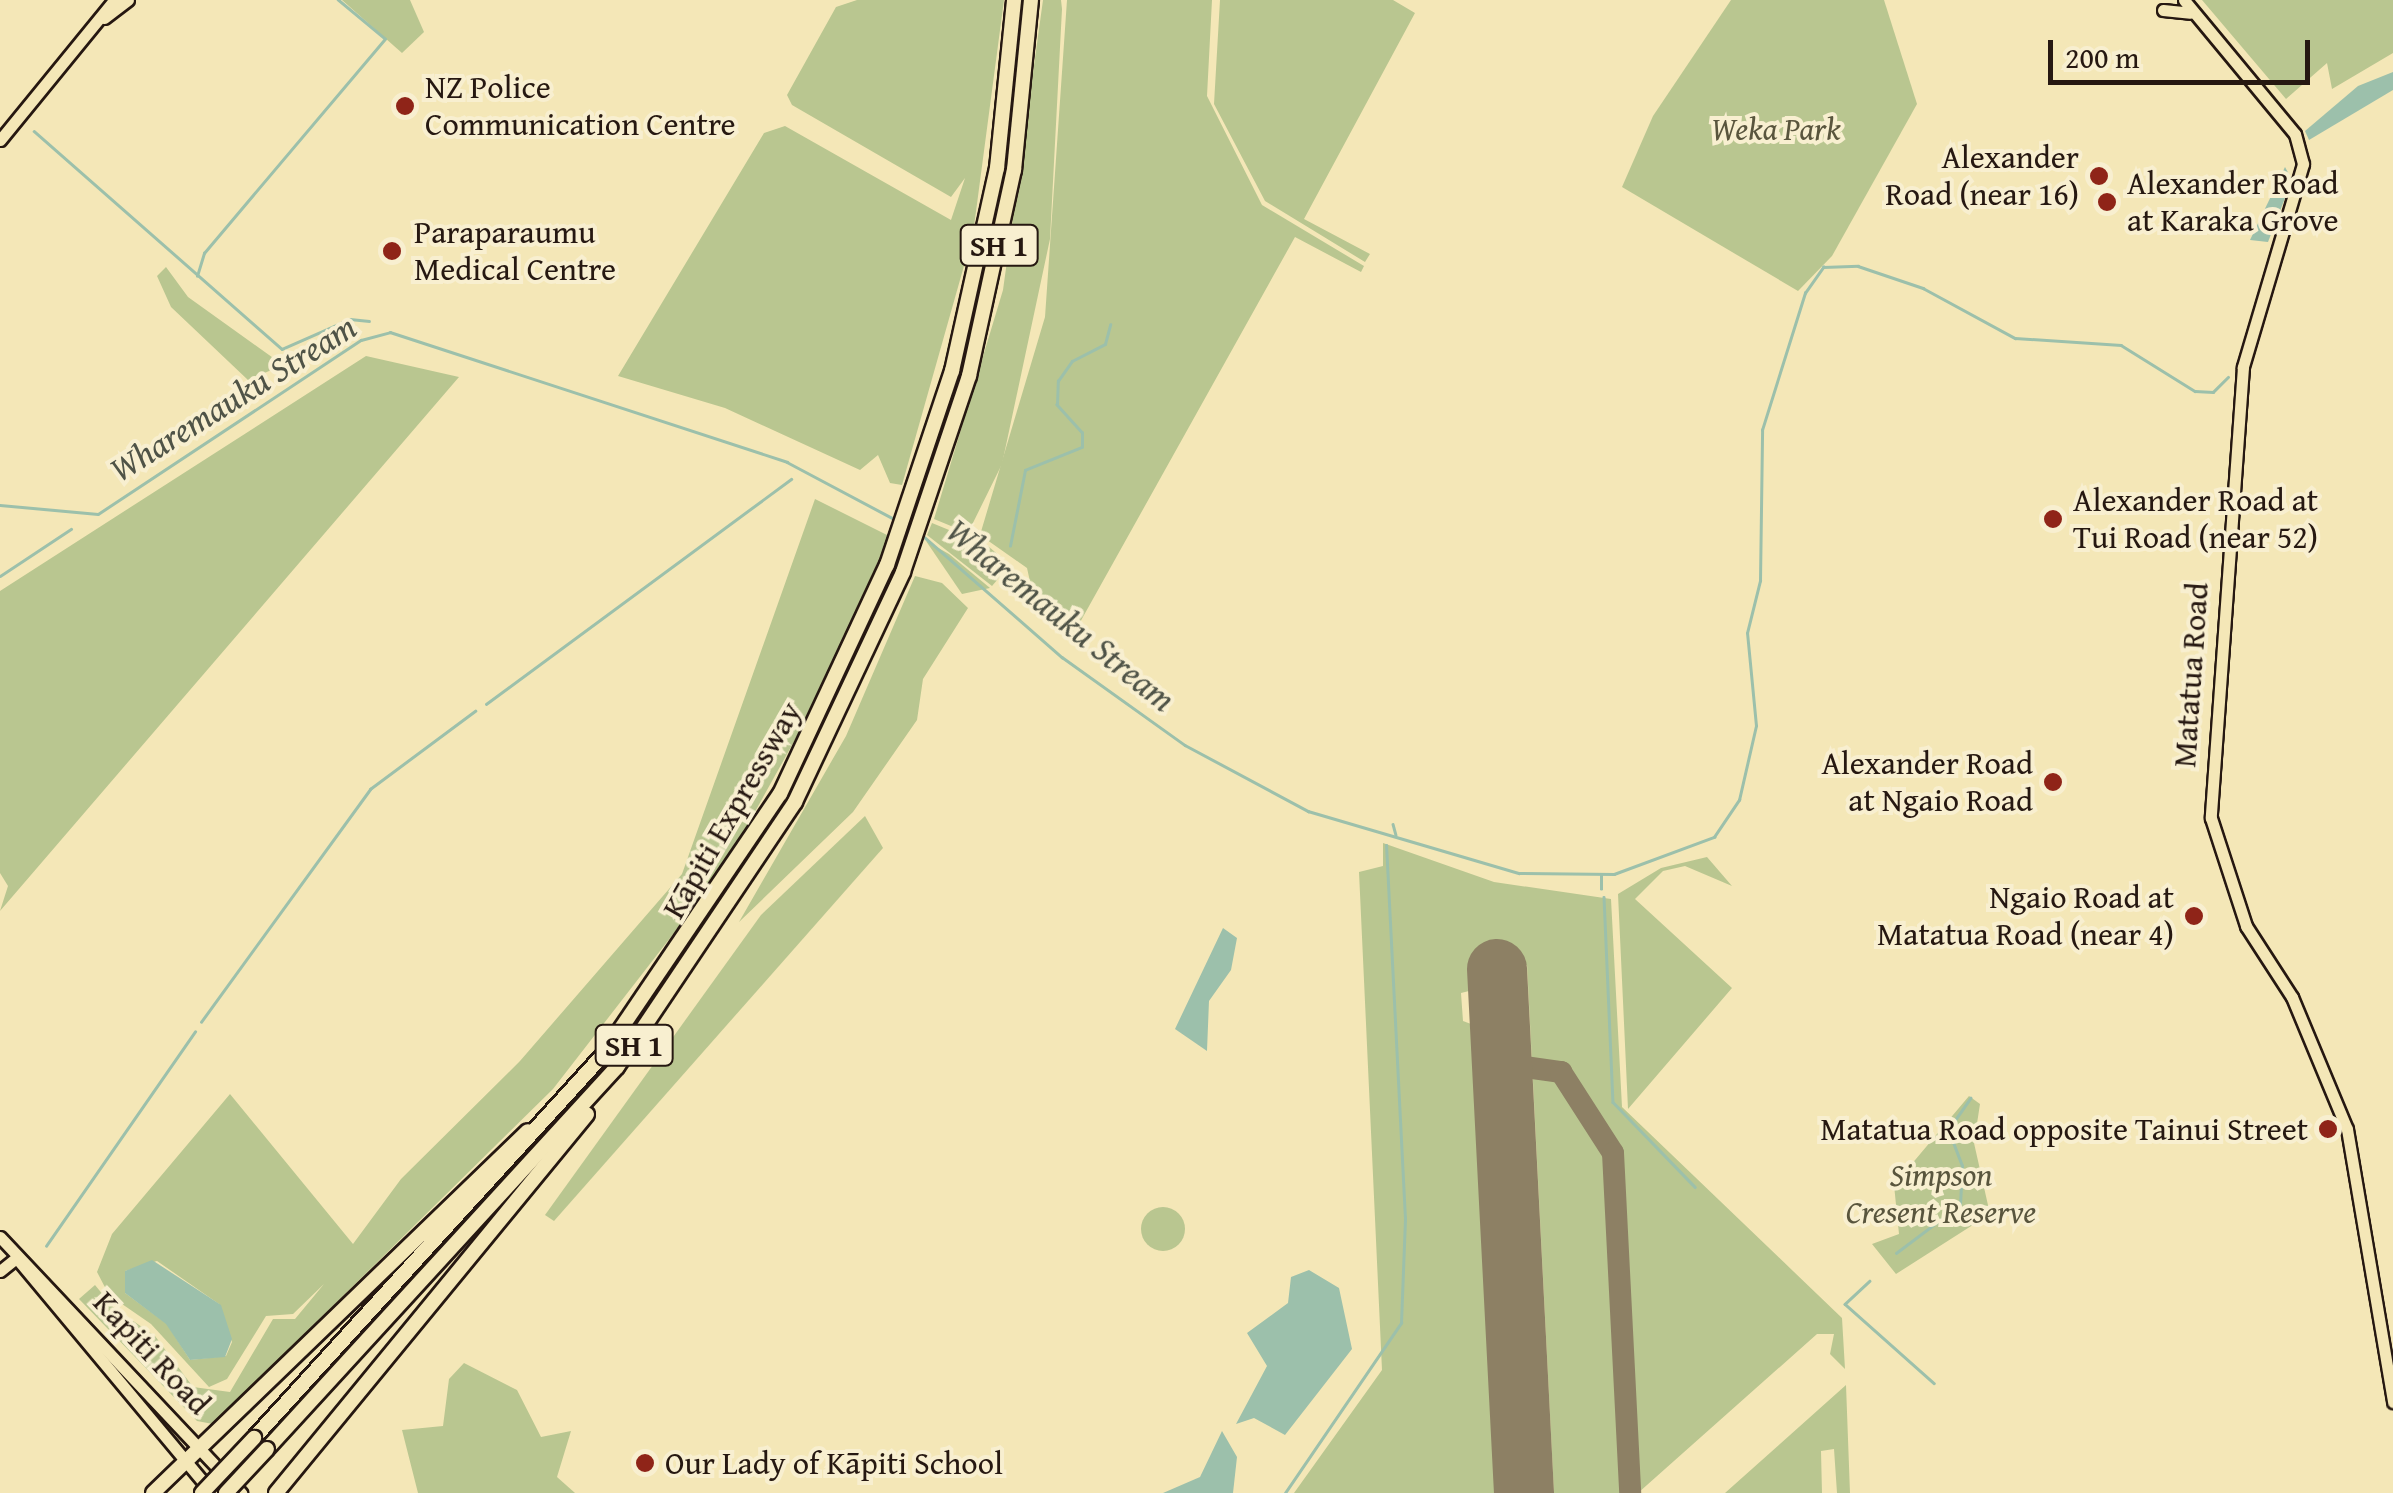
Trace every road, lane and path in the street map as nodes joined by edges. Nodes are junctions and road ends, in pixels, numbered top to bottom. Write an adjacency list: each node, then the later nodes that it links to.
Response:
1 (114, 0): 8 (main road)
2 (128, 0): 8 (main road)
3 (1014, 0): 11 (highway, Kāpiti Expressway / SH 1)
4 (1032, 0): 10 (highway, Kāpiti Expressway / SH 1)
5 (2184, 0): 7 (main road, Matatua Road)
6 (2163, 10): 7 (main road)
7 (2190, 13): 15 (main road, Matatua Road)
8 (101, 20): 9 (main road)
9 (0, 140)
10 (617, 1067): 21 (highway, Kāpiti Expressway / SH 1, bridge); 23 (highway)
11 (583, 1079): 16 (highway); 19 (highway, Kāpiti Expressway / SH 1, bridge)
12 (0, 1237): 13 (main road, Kapiti Road)
13 (17, 1258): 14 (main road); 16 (main road, Kapiti Road); 17 (main road, Kapiti Road)
14 (0, 1272)
15 (2393, 1402)
16 (200, 1443): 17 (highway); 22 (main road, Kapiti Road)
17 (183, 1458): 18 (highway); 20 (main road, Kapiti Road)
18 (154, 1493)
19 (202, 1493)
20 (212, 1493)
21 (226, 1493)
22 (241, 1493)
23 (276, 1493)

